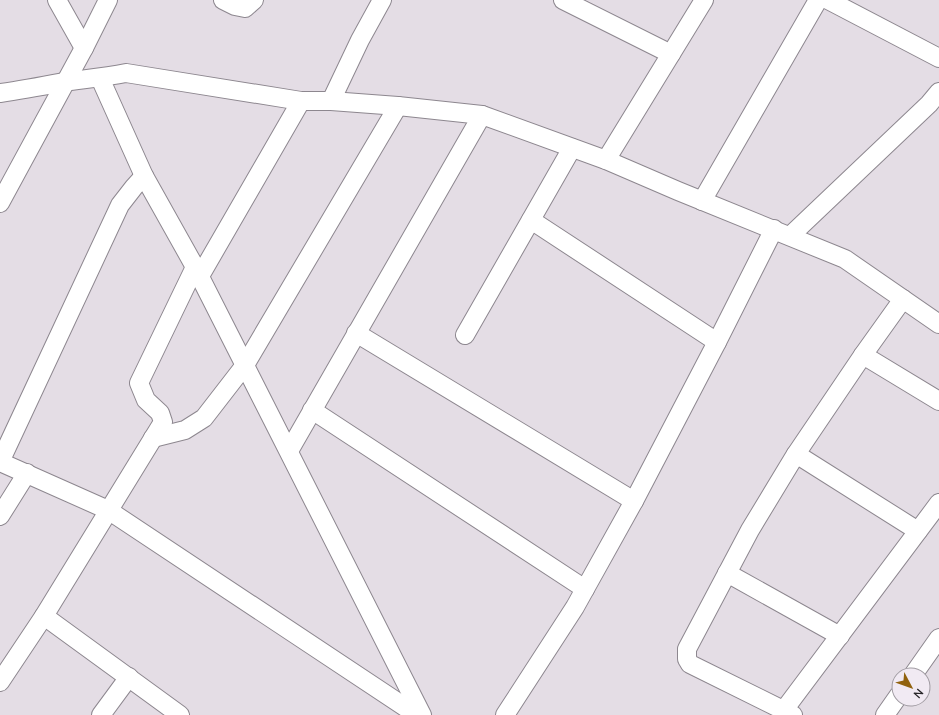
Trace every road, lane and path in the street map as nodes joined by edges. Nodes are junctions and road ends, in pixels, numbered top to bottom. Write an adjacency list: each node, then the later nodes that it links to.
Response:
1 (57, 0): 10 (street)
2 (108, 0): 10 (street)
3 (223, 0): 4 (street)
4 (254, 0)
5 (382, 0): 17 (street)
6 (563, 0): 11 (street)
7 (704, 0): 11 (street)
8 (818, 0): 24 (street)
9 (828, 0): 12 (street)
10 (84, 48): 14 (street)
11 (671, 54): 22 (street)
12 (939, 58)
13 (100, 78): 14 (street); 16 (street); 23 (street)
14 (65, 82): 15 (street); 25 (street)
15 (0, 93)
16 (301, 101): 17 (street); 28 (street)
17 (331, 101): 19 (street)
18 (936, 103): 27 (street)
19 (398, 106): 20 (street); 35 (street)
20 (482, 115): 21 (street); 31 (street)
21 (572, 148): 22 (street); 26 (street)
22 (606, 160): 24 (street)
23 (144, 176): 28 (street); 41 (street)
24 (702, 201): 27 (street)
25 (0, 204)
26 (531, 220): 32 (street); 33 (street)
27 (782, 233): 29 (street); 33 (street)
28 (197, 271): 35 (street); 38 (street)
29 (903, 299): 30 (street); 34 (street)
30 (939, 324)
31 (356, 333): 37 (street); 43 (street)
32 (465, 335)
33 (717, 342): 43 (street)
34 (863, 355): 36 (street); 40 (street)
35 (245, 365): 38 (street); 39 (street)
36 (939, 402)
37 (312, 410): 39 (street); 49 (street)
38 (153, 438): 45 (street)
39 (289, 451): 61 (street)
40 (796, 454): 47 (street); 48 (street)
41 (0, 462): 42 (street)
42 (27, 473): 45 (street); 46 (street)
43 (634, 500): 49 (street)
44 (939, 503): 47 (street)
45 (108, 510): 50 (street); 60 (street)
46 (0, 516)
47 (918, 531): 51 (street)
48 (727, 573): 51 (street); 57 (street)
49 (585, 589): 62 (street)
50 (44, 616): 54 (street); 55 (street)
51 (840, 636): 57 (street)
52 (939, 638): 53 (street)
53 (919, 667)
54 (128, 677): 58 (street); 59 (street)
55 (0, 682)
56 (891, 706): 63 (street)
57 (788, 712)
58 (101, 715)
59 (180, 715)
60 (417, 715)
61 (422, 715)
62 (505, 715)
63 (885, 715)

